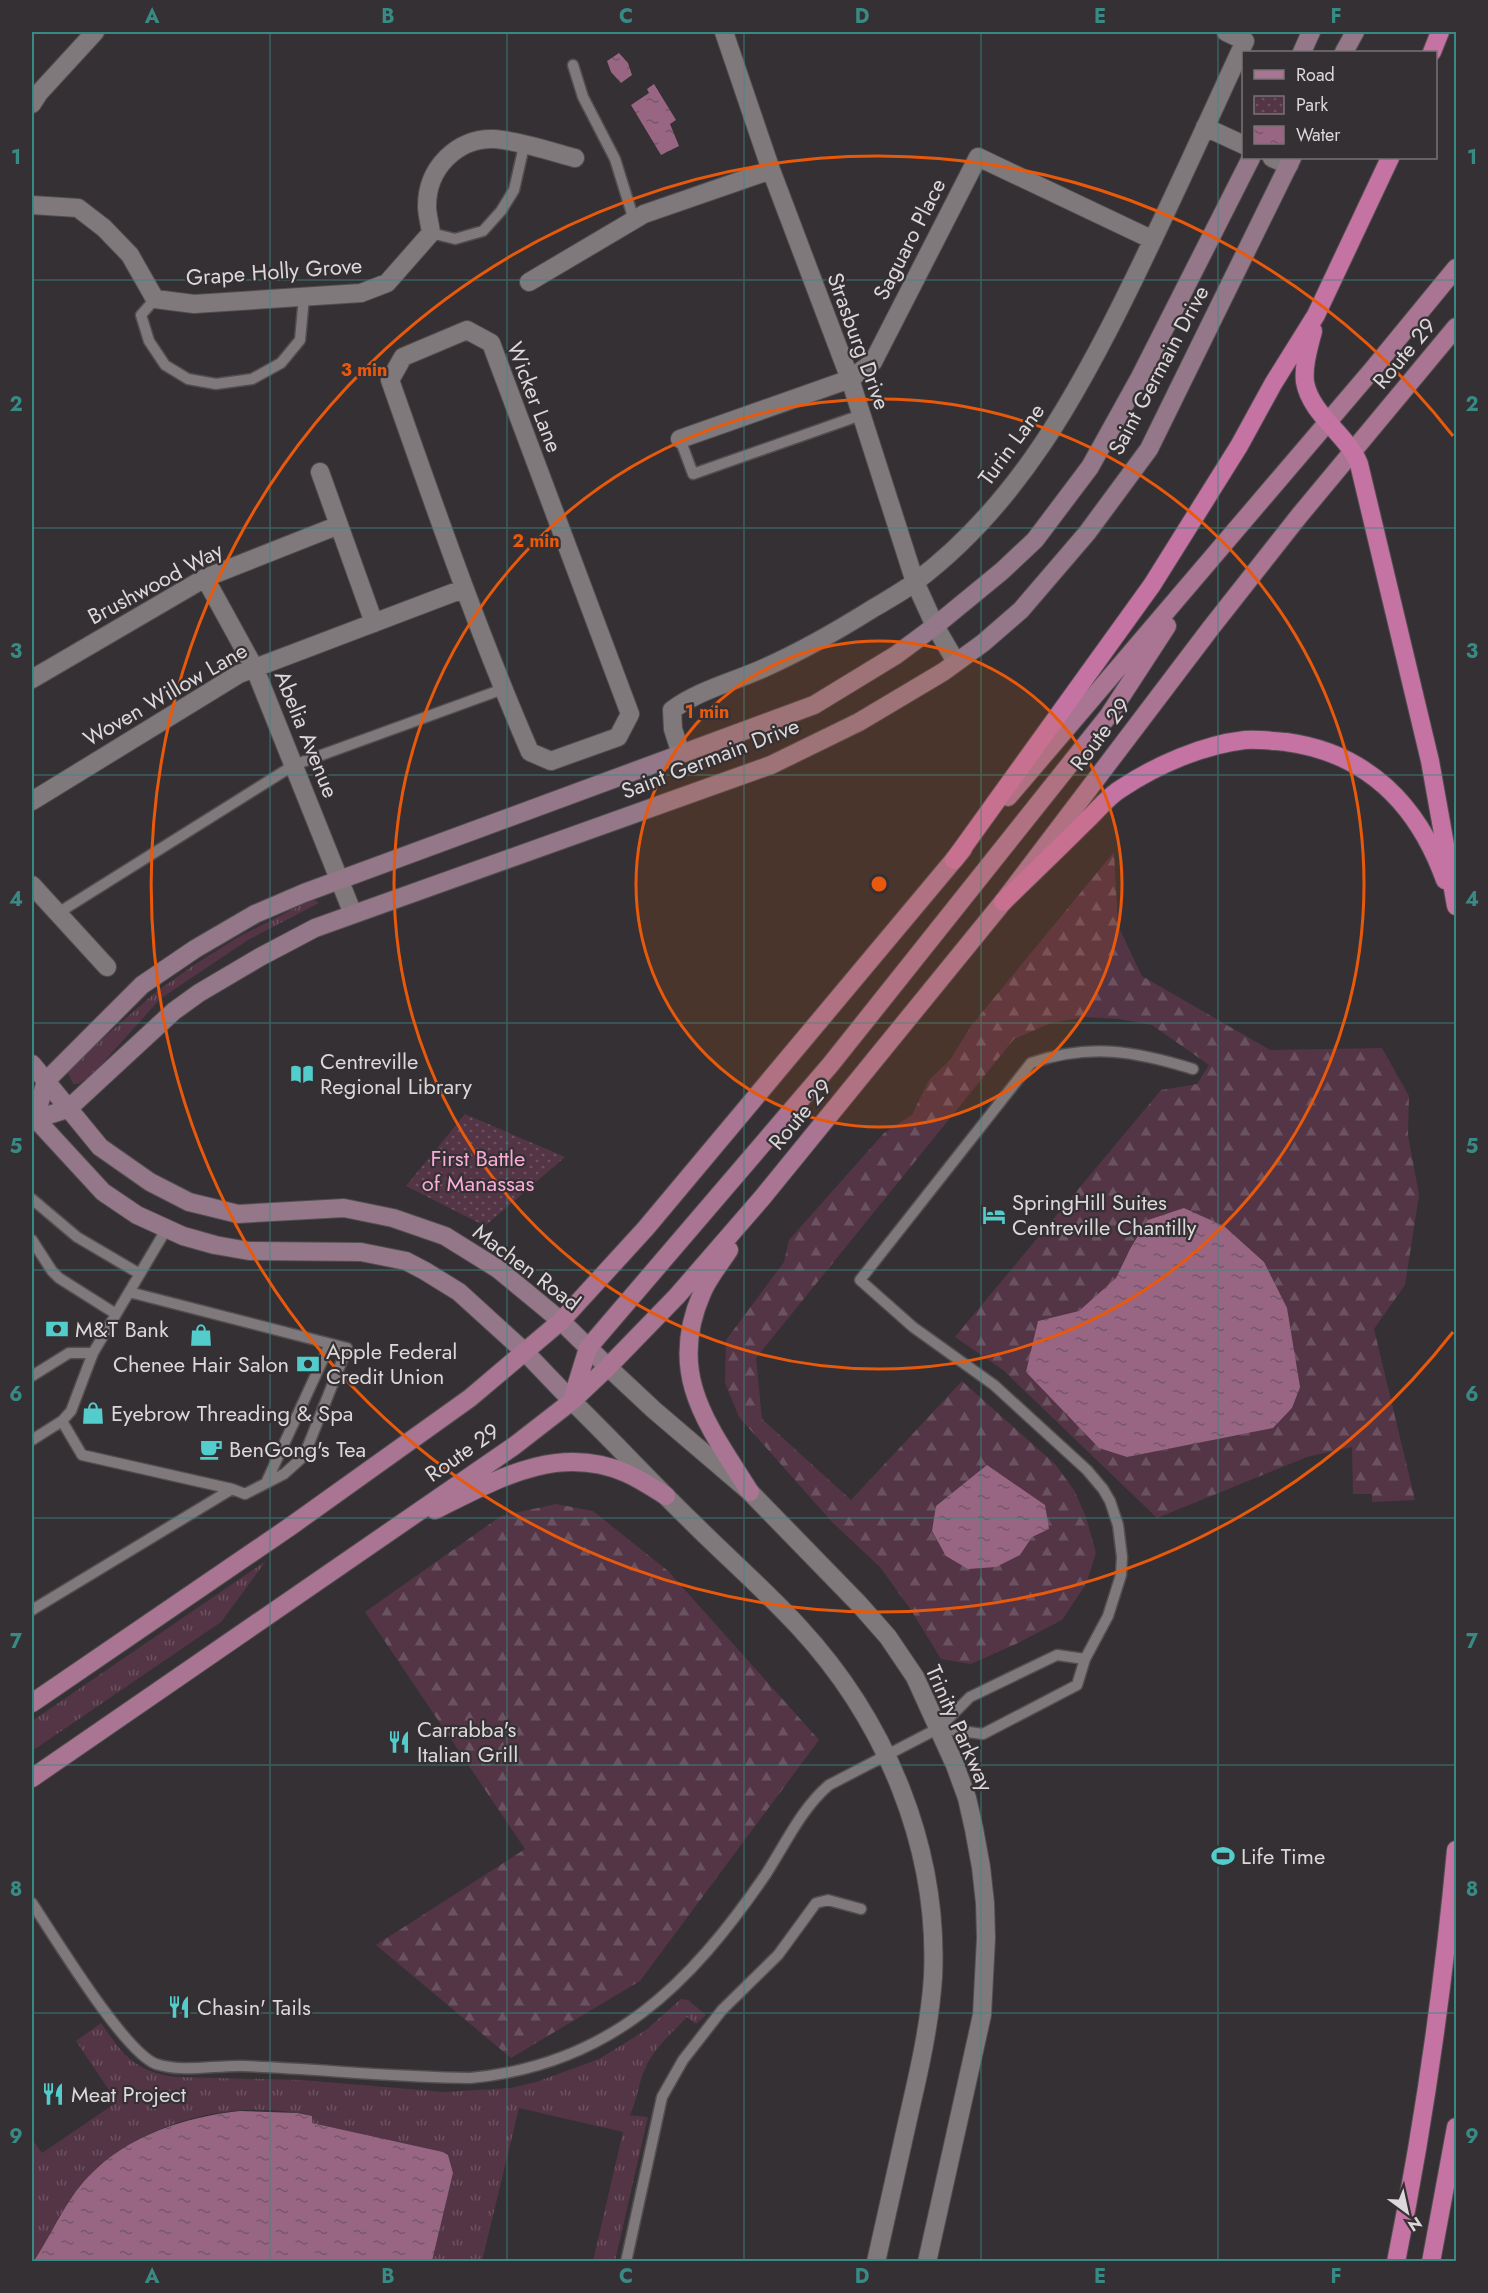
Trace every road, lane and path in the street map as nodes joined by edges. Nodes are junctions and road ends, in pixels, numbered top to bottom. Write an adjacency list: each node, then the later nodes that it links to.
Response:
1 (94, 32): 11 (street)
2 (724, 32): 19 (street, Strasburg Drive)
3 (1226, 32): 12 (street, Turin Lane)
4 (1311, 32): 7 (street)
5 (1355, 32): 8 (street)
6 (1440, 32): 9 (highway)
7 (1302, 51)
8 (1345, 51)
9 (1432, 51)
10 (573, 65): 21 (lane)
11 (32, 104)
12 (1205, 127): 13 (street); 23 (street, Turin Lane)
13 (1242, 144)
14 (524, 146): 15 (street); 22 (lane); 22 (street)
15 (575, 158)
16 (1250, 159): 42 (street, Saint Germain Drive)
17 (1390, 159): 28 (highway)
18 (1284, 160): 43 (street, Saint Germain Drive)
19 (771, 170): 21 (street); 30 (street, Strasburg Drive)
20 (32, 205): 27 (street, Grape Holly Grove)
21 (634, 220): 25 (street)
22 (431, 233): 26 (street, Grape Holly Grove)
23 (1153, 240): 30 (street, Saguaro Place); 39 (street, Turin Lane)
24 (1456, 268): 32 (main road, Route 29)
25 (530, 282)
26 (304, 297): 27 (street, Grape Holly Grove); 27 (lane)
27 (155, 299)
28 (1316, 315): 32 (highway); 50 (highway)
29 (1456, 327): 34 (main road, Route 29)
30 (850, 379): 31 (street, Strasburg Drive); 33 (street, Saguaro Place)
31 (861, 415): 33 (lane); 39 (street, Strasburg Drive)
32 (1328, 421): 34 (highway); 37 (main road, Route 29)
33 (680, 439)
34 (1353, 450): 53 (main road, Route 29); 54 (highway)
35 (320, 472): 36 (street)
36 (339, 525): 38 (street, Brushwood Way); 41 (street)
37 (1209, 562): 50 (main road, Route 29); 73 (main road)
38 (205, 578): 44 (street, Abelia Avenue); 45 (street, Brushwood Way)
39 (915, 582): 42 (street, Strasburg Drive); 47 (street, Turin Lane)
40 (463, 589): 41 (street, Woven Willow Lane); 46 (street, Wicker Lane); 46 (street, Wicker Lane)
41 (375, 623): 44 (street, Woven Willow Lane)
42 (935, 626): 43 (street, Strasburg Drive); 47 (street, Saint Germain Drive)
43 (956, 662): 57 (street, Saint Germain Drive)
44 (255, 669): 48 (street, Abelia Avenue); 49 (street, Woven Willow Lane)
45 (32, 679)
46 (503, 689): 48 (lane)
47 (681, 754): 51 (street, Saint Germain Drive)
48 (294, 765): 51 (street, Abelia Avenue); 56 (lane)
49 (32, 801)
50 (954, 860): 71 (main road, Route 29)
51 (340, 880): 57 (street, Abelia Avenue); 61 (street, Saint Germain Drive)
52 (32, 885): 56 (street)
53 (1003, 902): 55 (highway); 64 (main road, Route 29)
54 (1456, 906)
55 (1456, 911)
56 (58, 913): 58 (street)
57 (354, 914): 62 (street, Saint Germain Drive)
58 (107, 968)
59 (32, 1064): 61 (street, Machen Road)
60 (1193, 1069): 87 (lane)
61 (46, 1081): 62 (street, Machen Road); 63 (street, Saint Germain Drive)
62 (68, 1109): 63 (street, Saint Germain Drive); 71 (street, Machen Road)
63 (33, 1118): 66 (street)
64 (762, 1198): 76 (main road, Route 29); 83 (main road)
65 (32, 1199): 68 (lane)
66 (167, 1228): 68 (lane); 75 (street)
67 (32, 1240): 70 (lane)
68 (140, 1274): 69 (lane)
69 (129, 1293): 70 (lane); 72 (lane)
70 (116, 1314): 74 (lane)
71 (561, 1321): 73 (street, Machen Road); 75 (main road, Route 29)
72 (330, 1344): 81 (lane); 81 (lane)
73 (588, 1348): 76 (street, Machen Road); 78 (main road)
74 (93, 1353): 77 (lane); 79 (lane)
75 (526, 1353): 78 (street); 88 (main road, Route 29)
76 (608, 1367): 78 (main road, Route 29); 83 (street, Trinity Parkway)
77 (32, 1376)
78 (572, 1401): 84 (street); 85 (main road, Route 29)
79 (62, 1421): 80 (lane); 82 (lane)
80 (32, 1440)
81 (266, 1483): 82 (lane)
82 (232, 1489): 86 (lane)
83 (750, 1492): 89 (street, Trinity Parkway)
84 (666, 1496): 85 (main road); 90 (street)
85 (388, 1533): 91 (main road, Route 29)
86 (32, 1610)
87 (1085, 1659): 89 (lane); 89 (lane)
88 (32, 1703)
89 (939, 1728): 90 (lane); 98 (street, Trinity Parkway)
90 (886, 1754): 93 (lane); 97 (street)
91 (32, 1778)
92 (1456, 1850): 99 (highway)
93 (32, 1903)
94 (861, 1909): 96 (lane)
95 (1456, 2127): 100 (highway)
96 (626, 2262)
97 (876, 2262)
98 (927, 2262)
99 (1396, 2262)
100 (1431, 2262)

